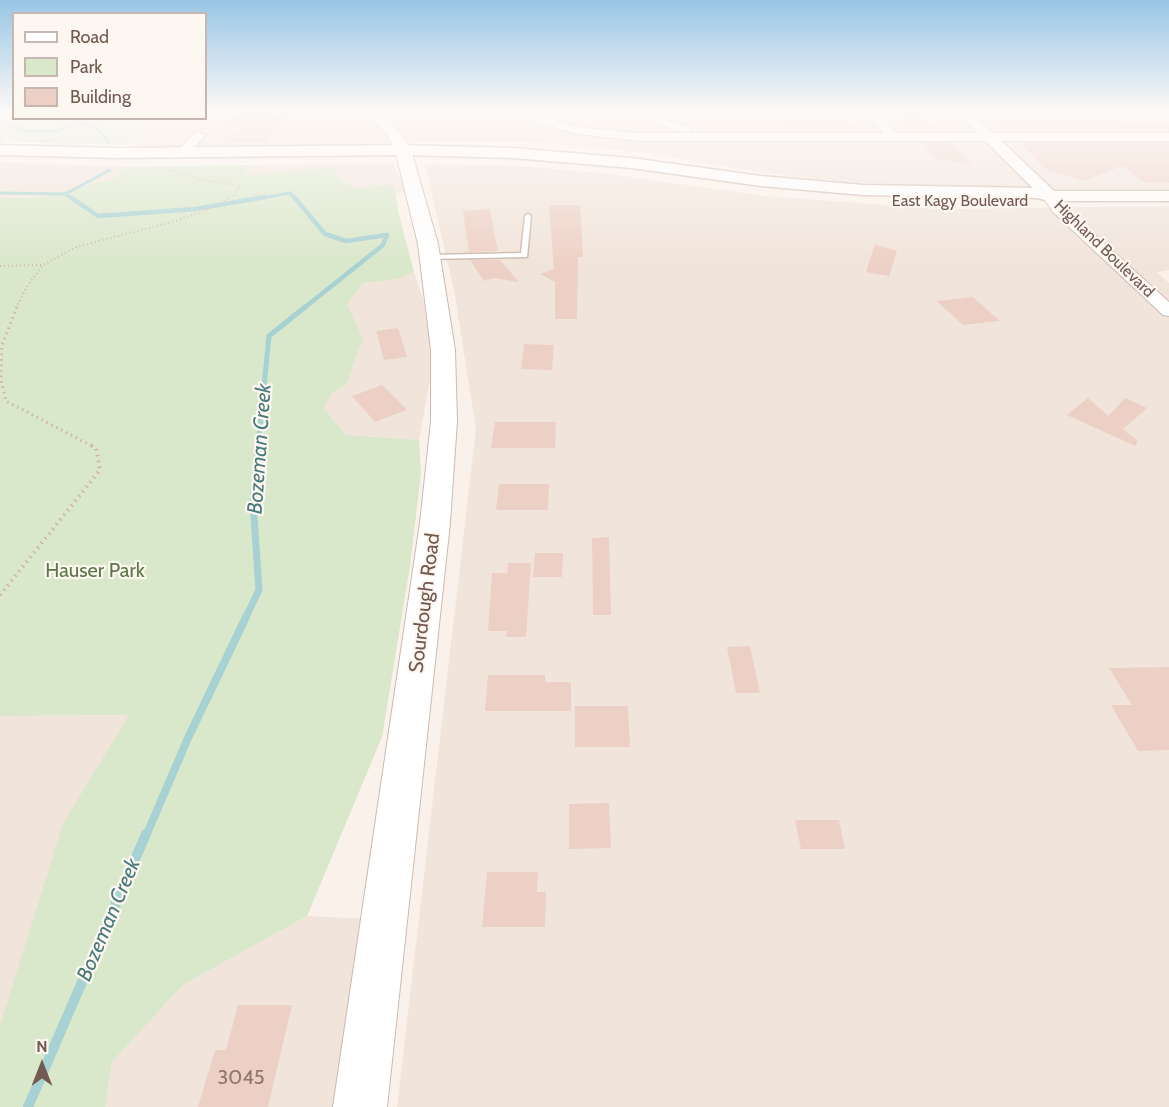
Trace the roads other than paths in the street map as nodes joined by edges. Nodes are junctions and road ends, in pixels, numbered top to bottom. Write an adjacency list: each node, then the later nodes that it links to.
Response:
1 (140, 163): 2 (main road, East Kagy Boulevard)
2 (164, 163)
3 (406, 163): 9 (street, Sourdough Road)
4 (514, 163): 6 (main road, East Kagy Boulevard)
5 (1017, 163): 6 (main road, Highland Boulevard)
6 (1049, 196): 7 (main road, East Kagy Boulevard); 10 (street, Highland Boulevard)
7 (1169, 196)
8 (528, 216): 9 (lane)
9 (430, 257): 11 (street, Sourdough Road)
10 (1169, 311)
11 (360, 1107)

